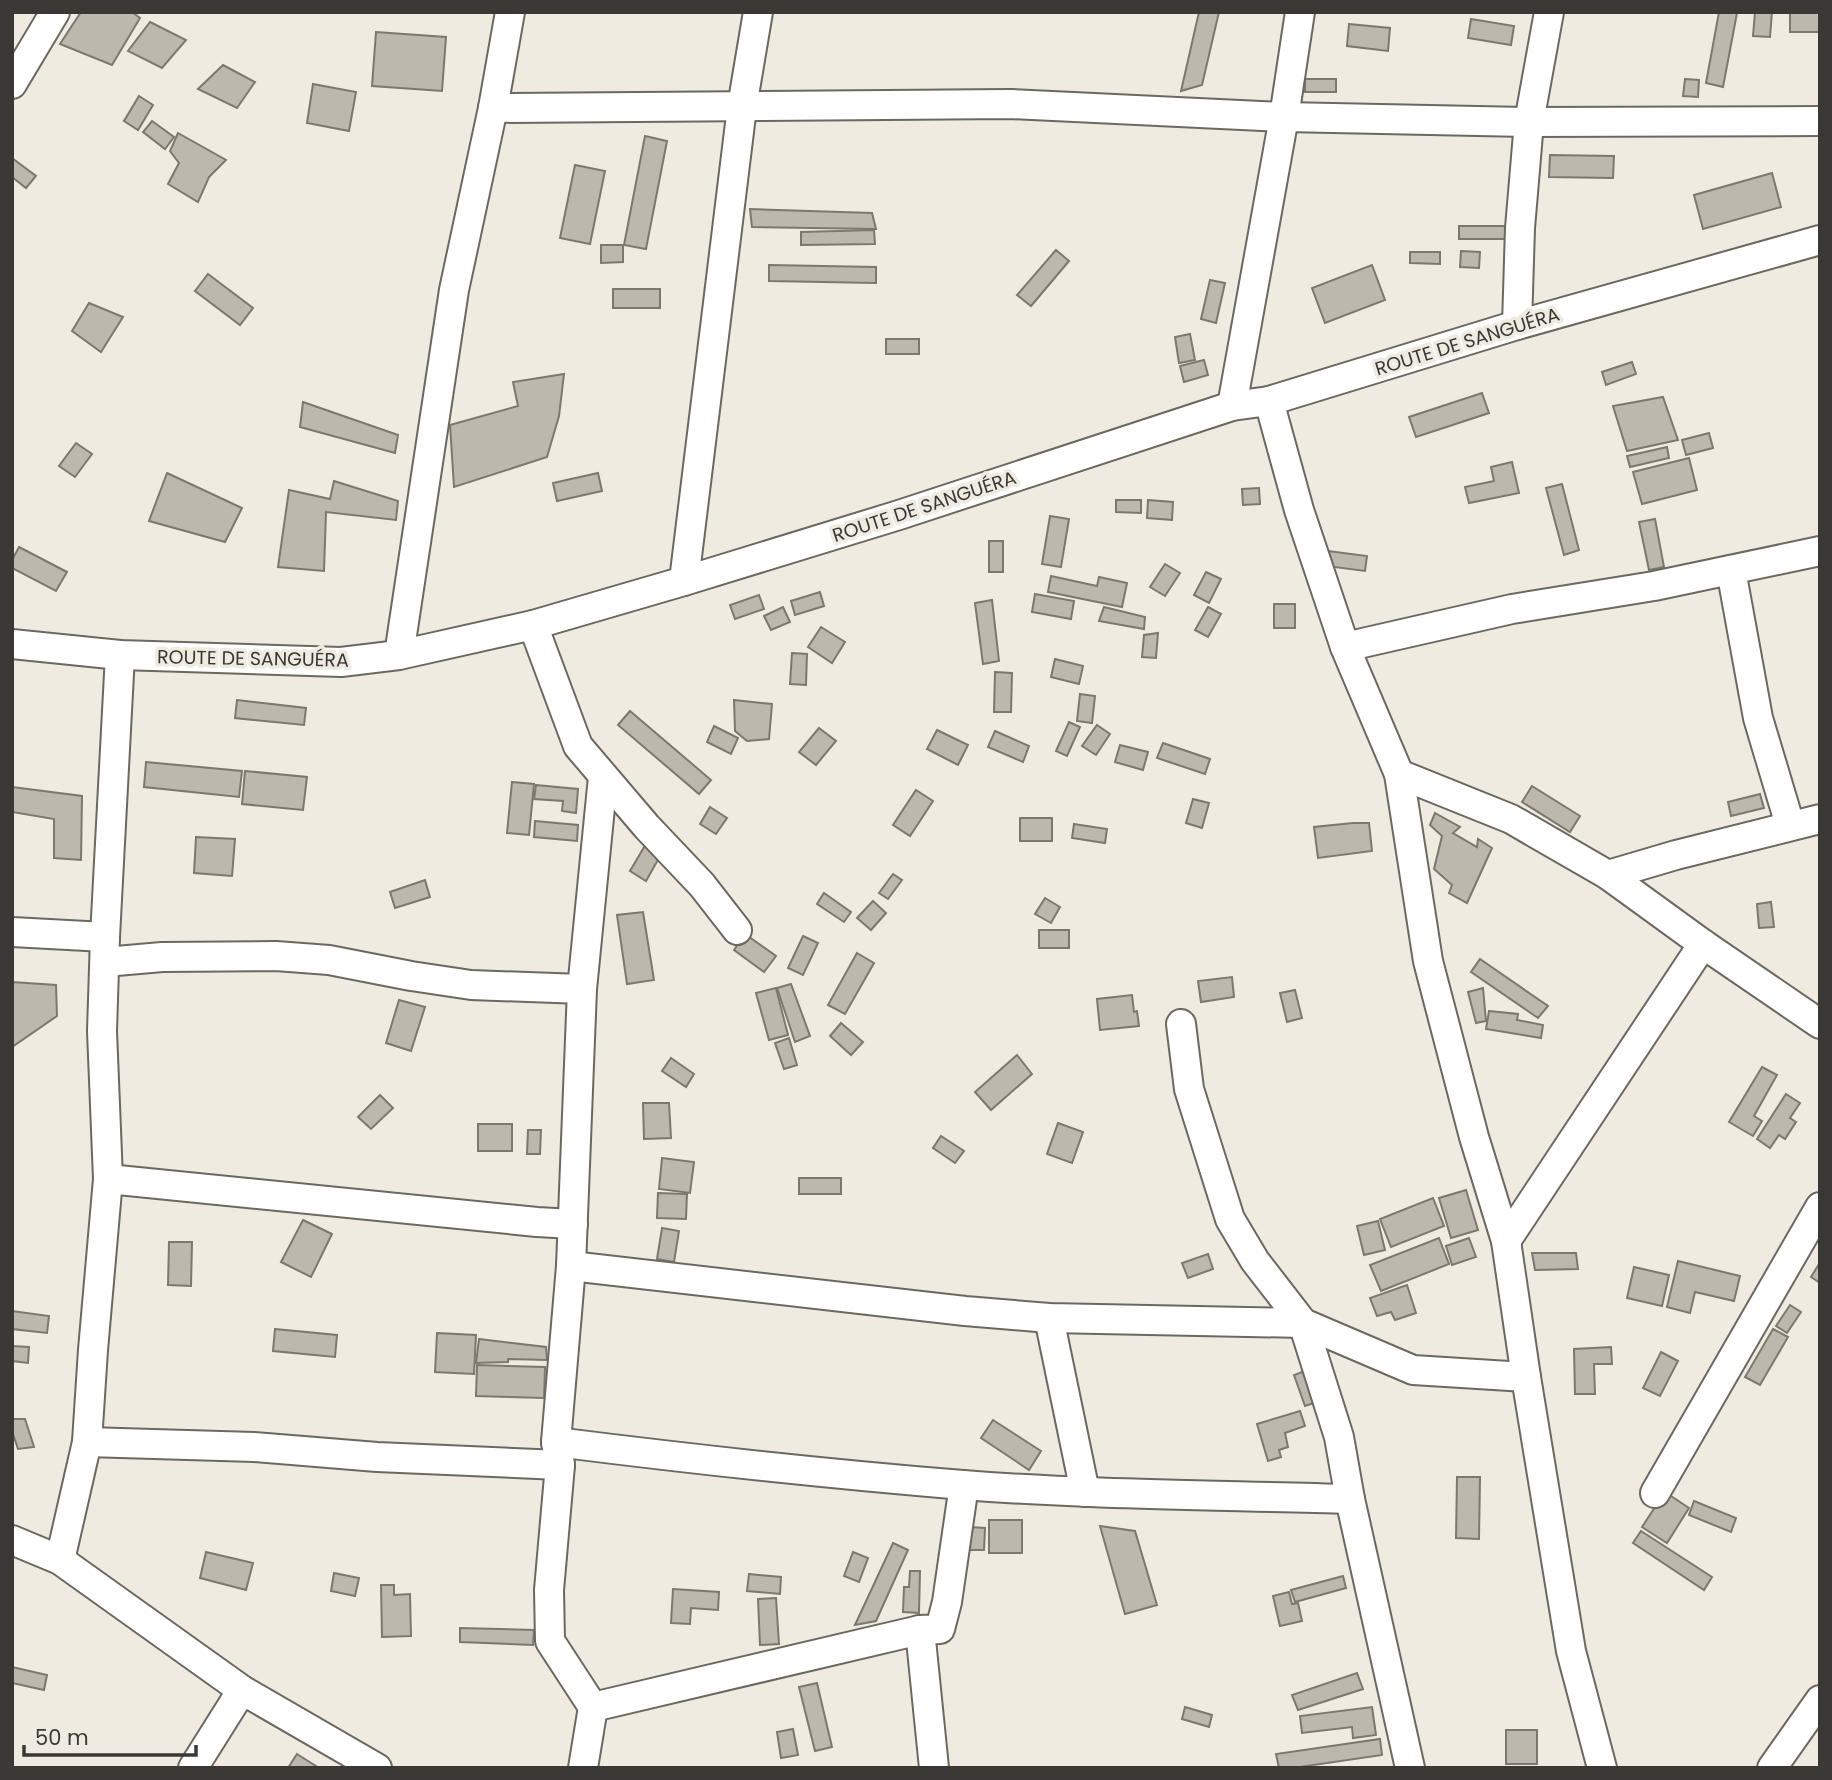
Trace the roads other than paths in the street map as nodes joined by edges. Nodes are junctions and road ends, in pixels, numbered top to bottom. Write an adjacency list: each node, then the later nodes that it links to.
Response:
1 (55, 12): 6 (street)
2 (510, 12): 8 (street)
3 (758, 12): 7 (street)
4 (1300, 12): 9 (street)
5 (1549, 12): 11 (street)
6 (12, 84)
7 (742, 107): 8 (street); 9 (street); 18 (street)
8 (493, 108): 23 (street)
9 (1284, 117): 11 (street); 15 (street)
10 (1820, 121): 11 (street)
11 (1529, 122): 13 (street)
12 (1820, 240): 13 (street, ROUTE DE SANGUÉRA)
13 (1517, 325): 14 (street, ROUTE DE SANGUÉRA)
14 (1269, 401): 15 (street, ROUTE DE SANGUÉRA); 21 (street)
15 (1232, 407): 18 (street, ROUTE DE SANGUÉRA)
16 (1820, 551): 17 (street)
17 (1731, 570): 21 (street); 27 (street)
18 (684, 581): 19 (street, ROUTE DE SANGUÉRA)
19 (533, 625): 23 (street, ROUTE DE SANGUÉRA); 25 (street)
20 (12, 644): 22 (street, ROUTE DE SANGUÉRA)
21 (1345, 647): 24 (street)
22 (120, 655): 23 (street, ROUTE DE SANGUÉRA); 32 (street)
23 (399, 655)
24 (1399, 774): 28 (street); 39 (street)
25 (603, 777): 29 (street); 33 (street)
26 (1820, 820): 27 (street)
27 (1790, 825): 28 (street)
28 (1608, 874): 31 (street)
29 (737, 930)
30 (12, 932): 32 (street)
31 (1703, 944): 35 (street); 39 (street)
32 (106, 949): 33 (street); 36 (street)
33 (582, 989): 38 (street)
34 (1181, 1024): 42 (street)
35 (1820, 1024)
36 (108, 1179): 38 (street); 44 (street)
37 (1820, 1207): 48 (street)
38 (573, 1224): 40 (street)
39 (1506, 1241): 43 (street)
40 (571, 1266): 41 (street); 45 (street)
41 (1049, 1318): 42 (street); 47 (street)
42 (1303, 1322): 43 (street); 49 (street)
43 (1526, 1377): 61 (street)
44 (87, 1442): 45 (street); 51 (street)
45 (558, 1453): 46 (street); 55 (street)
46 (964, 1485): 47 (street); 52 (street)
47 (1084, 1492): 49 (street)
48 (1655, 1493)
49 (1350, 1499): 60 (street)
50 (12, 1540): 51 (street)
51 (60, 1560): 53 (street)
52 (920, 1630): 55 (street); 59 (street)
53 (242, 1690): 56 (street); 57 (street)
54 (1820, 1700): 62 (street)
55 (593, 1707): 58 (street)
56 (193, 1768)
57 (376, 1768)
58 (583, 1768)
59 (934, 1768)
60 (1410, 1768)
61 (1602, 1768)
62 (1772, 1768)

